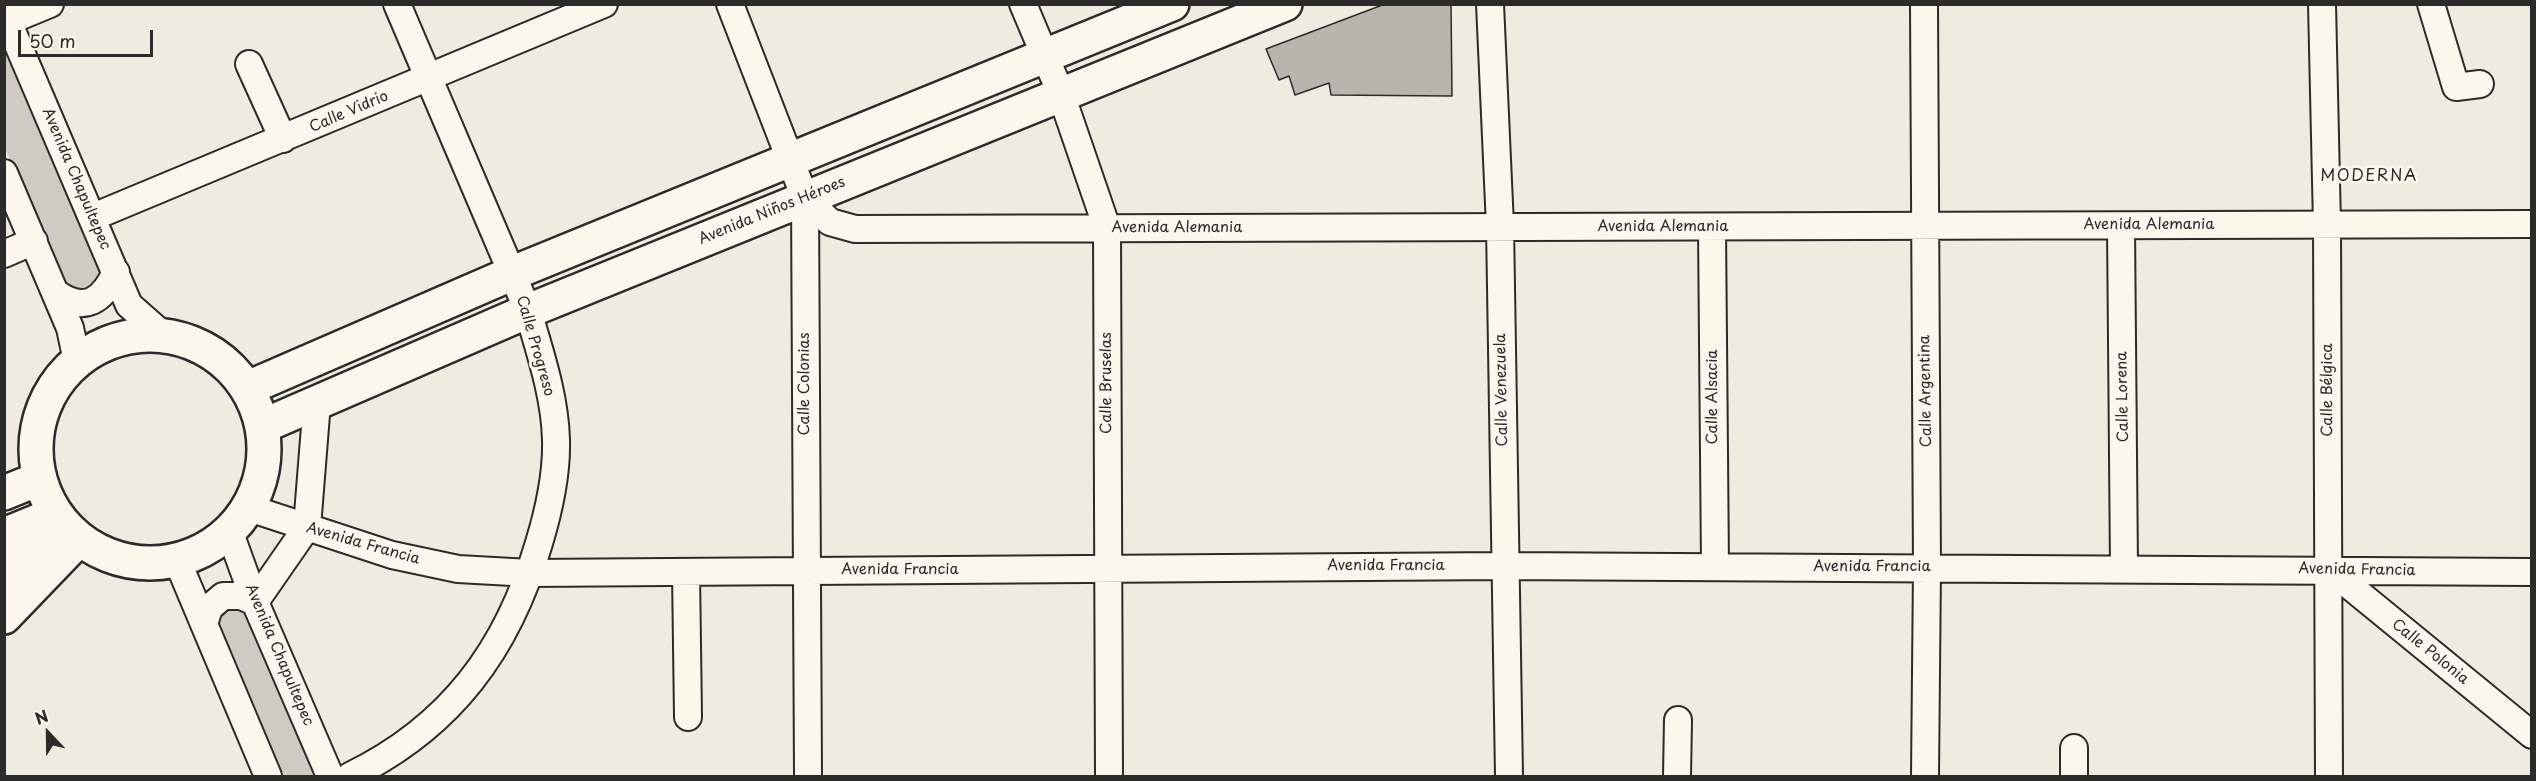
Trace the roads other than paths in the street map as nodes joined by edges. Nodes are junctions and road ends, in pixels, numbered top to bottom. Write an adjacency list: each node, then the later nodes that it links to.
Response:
1 (50, 4): 12 (street)
2 (398, 4): 15 (street, Calle Progreso)
3 (604, 4): 15 (street, Calle Vidrio)
4 (730, 4): 19 (street, Calle Colonias)
5 (1023, 4): 13 (street, Calle Bruselas)
6 (1172, 4): 13 (main road)
7 (1285, 4): 17 (main road, Avenida Niños Héroes)
8 (1490, 4): 25 (street, Calle Venezuela)
9 (1924, 4): 26 (street, Calle Argentina)
10 (2322, 4): 24 (street, Calle Bélgica)
11 (2431, 4): 16 (street)
12 (6, 19): 22 (street, Avenida Chapultepec)
13 (1044, 55): 17 (street, Calle Bruselas); 19 (main road)
14 (249, 64): 18 (street)
15 (429, 78): 18 (street, Calle Vidrio); 33 (street, Calle Progreso)
16 (2480, 84)
17 (1061, 94): 21 (main road, Avenida Niños Héroes); 29 (street, Calle Bruselas)
18 (283, 140): 22 (street, Calle Vidrio)
19 (792, 159): 21 (street, Calle Colonias); 33 (main road)
20 (4, 173): 30 (street)
21 (805, 198): 29 (street, Avenida Alemania); 35 (main road, Avenida Niños Héroes); 54 (street, Calle Colonias)
22 (93, 217): 32 (street, Avenida Chapultepec)
23 (2532, 224): 24 (street, Avenida Alemania)
24 (2327, 225): 27 (street, Avenida Alemania); 53 (street, Calle Bélgica)
25 (1500, 226): 28 (street, Avenida Alemania); 29 (street, Avenida Alemania); 48 (street, Calle Venezuela)
26 (1924, 226): 27 (street, Avenida Alemania); 28 (street, Avenida Alemania); 51 (street, Calle Argentina)
27 (2121, 226): 52 (street, Calle Lorena)
28 (1712, 227): 49 (street, Calle Alsacia)
29 (1107, 228): 50 (street, Calle Bruselas)
30 (34, 242): 31 (street); 34 (street)
31 (4, 254)
32 (116, 272): 34 (street); 36 (street, Avenida Chapultepec)
33 (513, 273): 35 (street, Calle Progreso); 38 (main road)
34 (56, 293): 37 (street)
35 (528, 311): 39 (main road, Avenida Niños Héroes); 57 (street, Calle Progreso)
36 (163, 335): 37 (main road); 38 (main road)
37 (77, 362): 41 (main road)
38 (248, 388): 40 (main road)
39 (317, 402): 40 (main road, Avenida Niños Héroes); 45 (street)
40 (263, 426): 43 (main road)
41 (38, 478): 42 (main road); 44 (main road)
42 (4, 493)
43 (239, 521): 45 (street, Avenida Francia); 47 (main road); 59 (street, Avenida Chapultepec)
44 (64, 524): 46 (main road); 47 (main road); 58 (main road); 60 (main road)
45 (307, 527): 57 (street, Avenida Francia); 59 (street)
46 (4, 536)
47 (177, 560): 61 (street)
48 (1504, 566): 49 (street, Avenida Francia); 50 (street, Avenida Francia); 71 (street, Calle Venezuela)
49 (1715, 567): 51 (street, Avenida Francia)
50 (1106, 568): 54 (street, Avenida Francia); 70 (street, Calle Bruselas)
51 (1927, 568): 52 (street, Avenida Francia); 73 (street, Calle Argentina)
52 (2124, 568): 53 (street, Avenida Francia)
53 (2329, 569): 56 (street, Avenida Francia); 64 (street, Calle Polonia); 75 (street, Calle Bélgica)
54 (805, 571): 55 (street, Avenida Francia); 69 (street, Calle Colonias)
55 (686, 572): 57 (street, Avenida Francia); 62 (street)
56 (2532, 572)
57 (530, 573): 68 (street, Calle Progreso)
58 (4, 577)
59 (255, 602): 61 (street); 67 (street, Avenida Chapultepec)
60 (4, 617)
61 (204, 624): 66 (street)
62 (688, 717)
63 (1678, 720): 72 (street)
64 (2532, 735)
65 (2074, 748): 74 (street)
66 (268, 777)
67 (330, 777)
68 (350, 777)
69 (808, 777)
70 (1109, 777)
71 (1509, 777)
72 (1677, 777)
73 (1925, 777)
74 (2074, 777)
75 (2329, 777)

